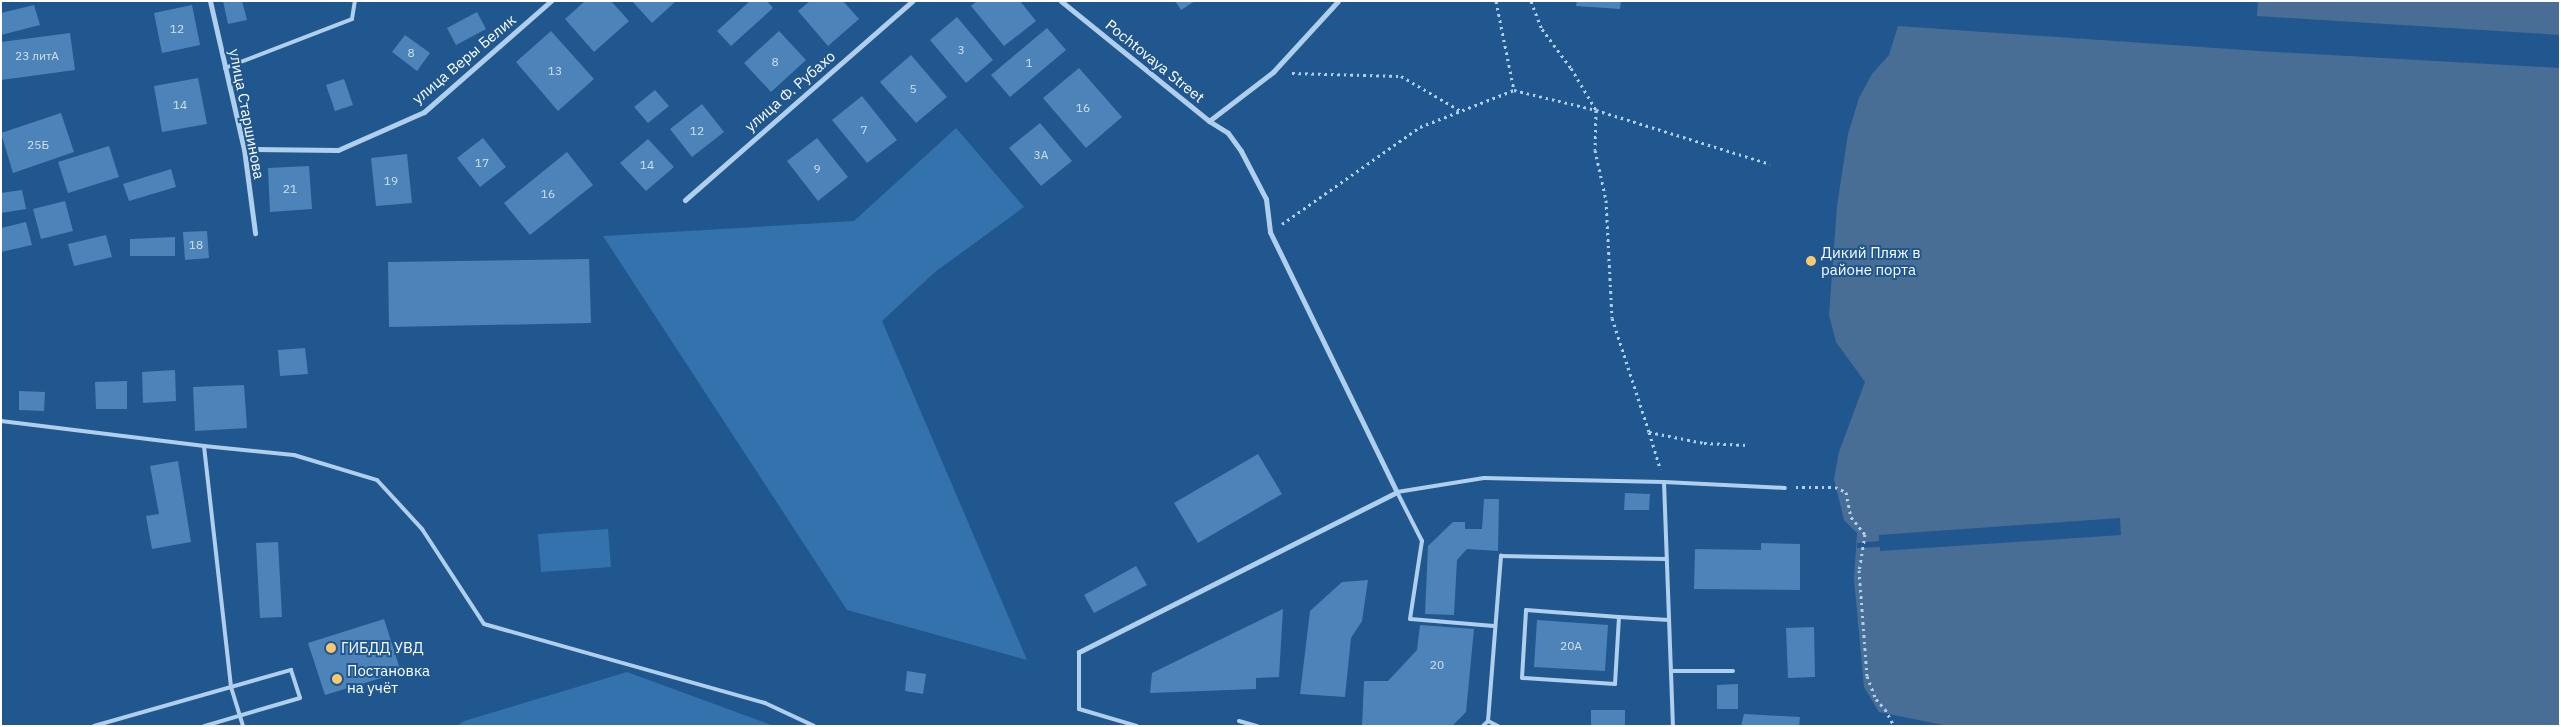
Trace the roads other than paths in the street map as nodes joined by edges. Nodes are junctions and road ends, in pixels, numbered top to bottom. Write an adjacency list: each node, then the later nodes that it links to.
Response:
1 (210, 1): 7 (street, улица Старшинова)
2 (354, 1): 7 (lane)
3 (551, 1): 9 (street, улица Веры Белик)
4 (912, 1): 10 (street, улица Ф. Рубахо)
5 (1061, 1): 8 (street, Pochtovaya Street)
6 (1338, 1): 8 (street)
7 (225, 68): 9 (street, улица Старшинова)
8 (1209, 122): 16 (street, Pochtovaya Street)
9 (244, 149): 11 (street, улица Старшинова)
10 (685, 200)
11 (255, 233)
12 (1, 421): 13 (lane)
13 (204, 446): 24 (lane); 31 (lane)
14 (1664, 482): 15 (lane); 16 (lane); 17 (lane)
15 (1785, 488)
16 (1397, 492): 20 (lane); 21 (street)
17 (1666, 559): 19 (lane); 20 (lane)
18 (1620, 616): 18 (lane); 19 (lane)
19 (1668, 620): 22 (lane)
20 (1494, 626): 27 (lane)
21 (1079, 652): 32 (lane)
22 (1671, 671): 23 (lane); 36 (lane)
23 (1733, 671)
24 (231, 687): 25 (lane); 25 (lane); 28 (lane)
25 (238, 716): 29 (lane); 30 (lane)
26 (1239, 721): 33 (lane)
27 (1488, 721): 34 (lane); 35 (lane)
28 (94, 726)
29 (204, 726)
30 (242, 726)
31 (814, 726)
32 (1138, 726)
33 (1256, 726)
34 (1483, 726)
35 (1498, 726)
36 (1673, 726)

